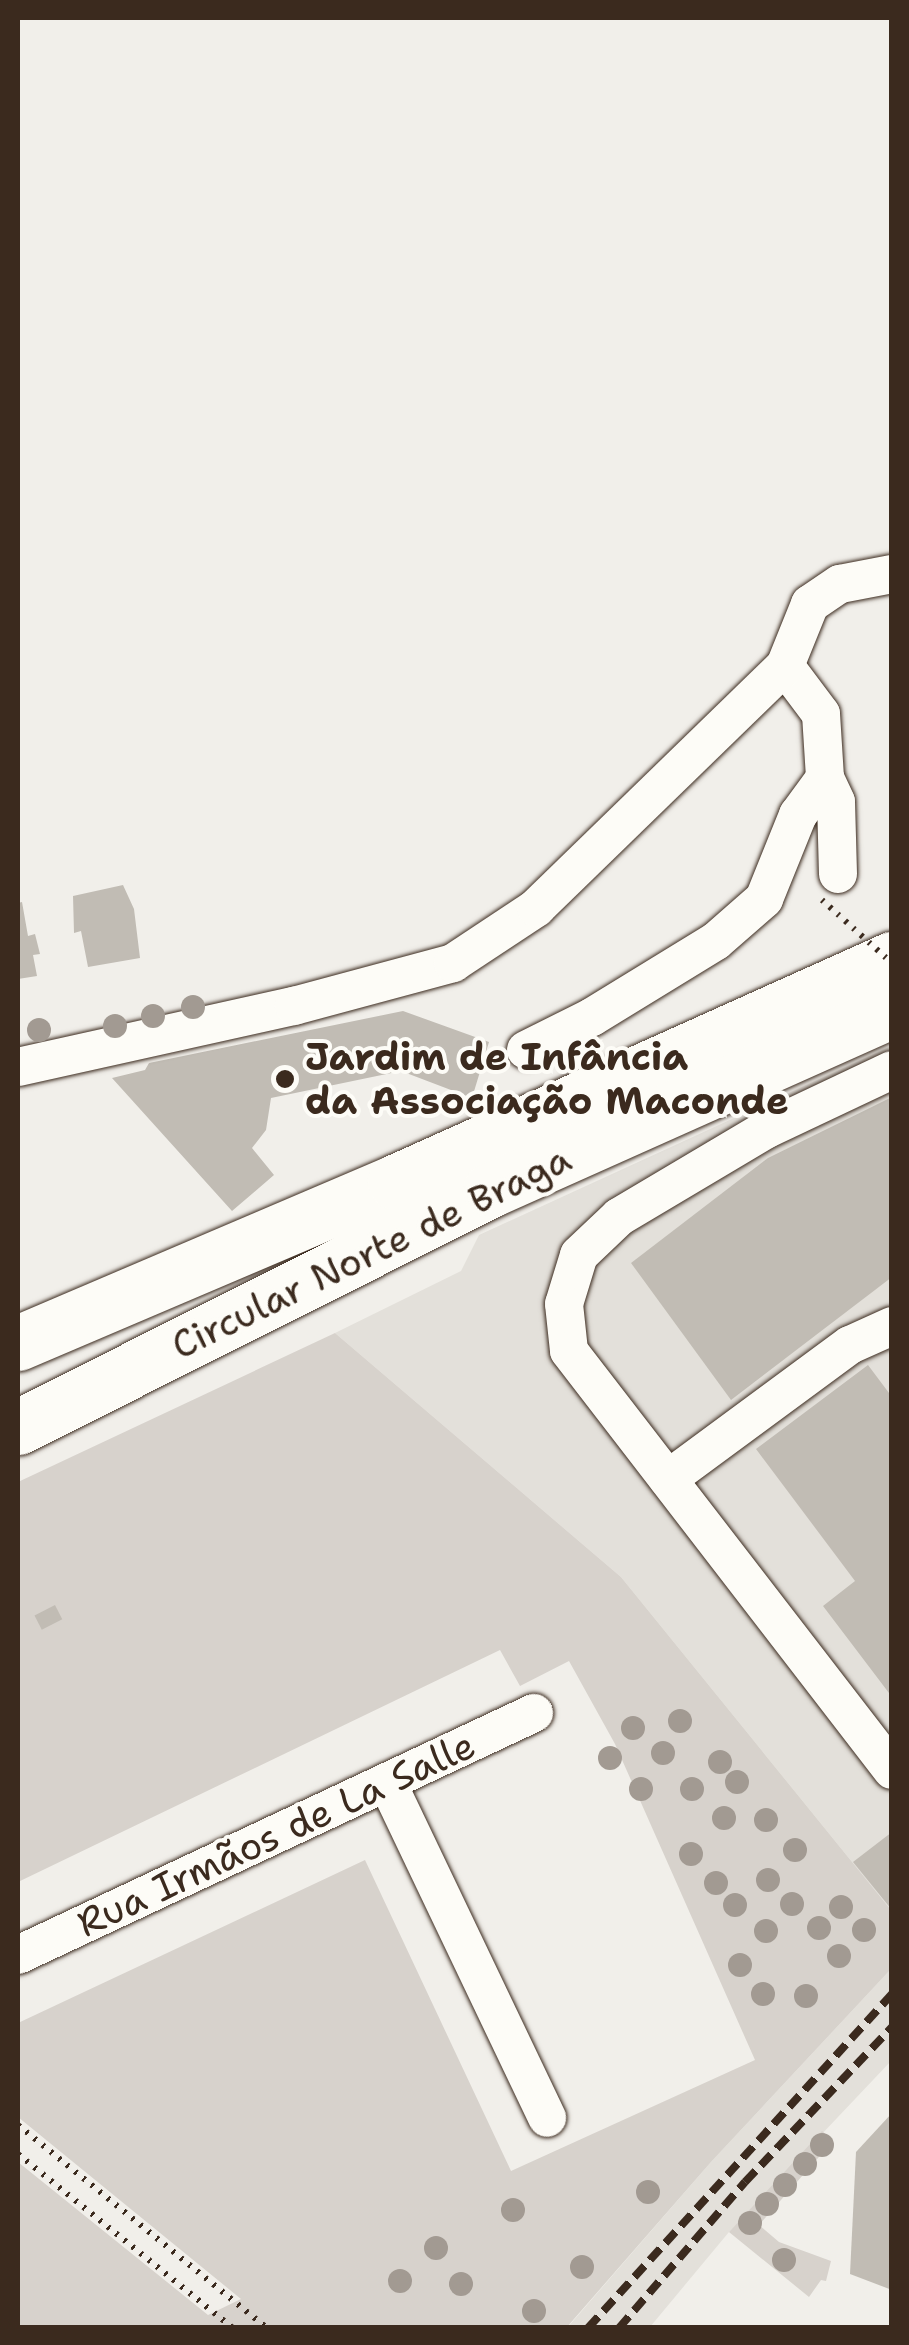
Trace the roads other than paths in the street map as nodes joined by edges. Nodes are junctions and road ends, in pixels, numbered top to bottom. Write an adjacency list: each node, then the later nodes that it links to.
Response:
1 (892, 574): 2 (street)
2 (784, 666): 3 (street); 8 (street)
3 (825, 778): 4 (street); 7 (street)
4 (830, 887)
5 (892, 961): 11 (highway, Circular Norte de Braga)
6 (892, 1010): 12 (highway, Circular Norte de Braga)
7 (526, 1050)
8 (18, 1067)
9 (892, 1070): 13 (street)
10 (892, 1326): 13 (street)
11 (18, 1343)
12 (18, 1426)
13 (668, 1479): 15 (street)
14 (534, 1713): 16 (street, Rua Irmãos de La Salle)
15 (892, 1770)
16 (387, 1782): 17 (street, Rua Irmãos de La Salle); 18 (street)
17 (18, 1954)
18 (547, 2118)

